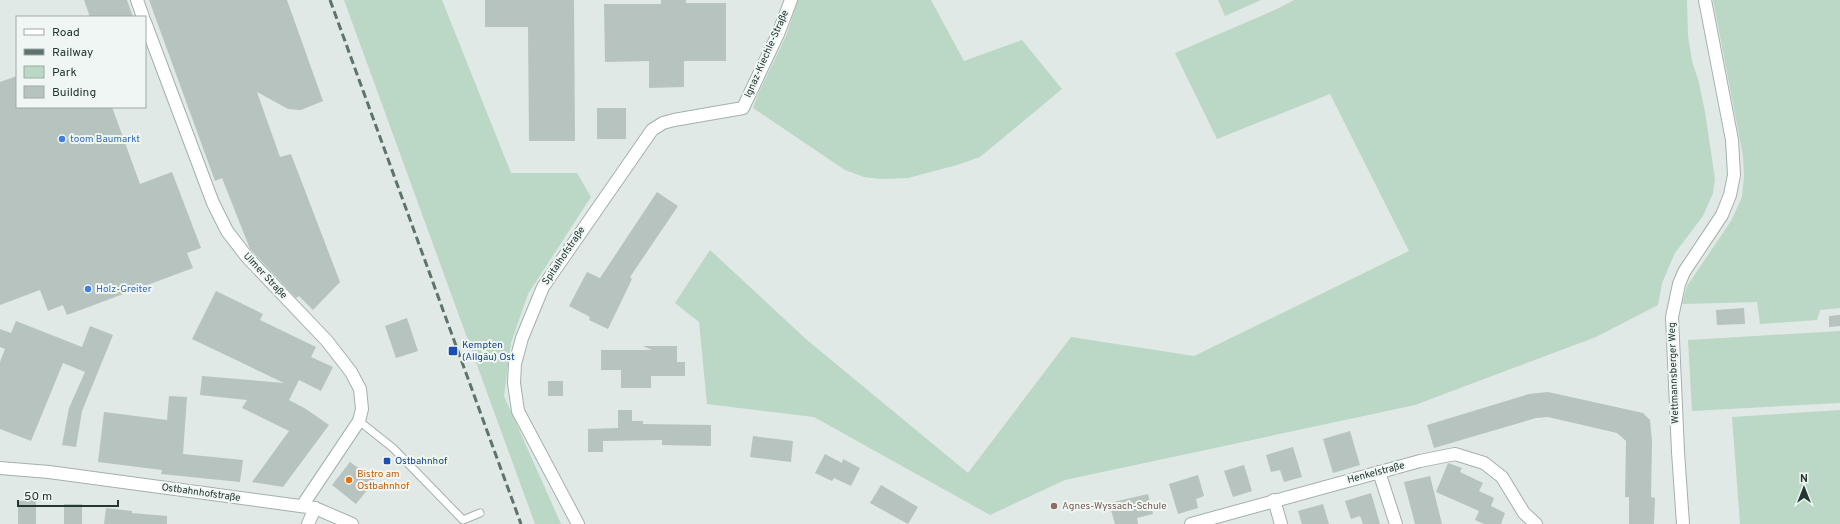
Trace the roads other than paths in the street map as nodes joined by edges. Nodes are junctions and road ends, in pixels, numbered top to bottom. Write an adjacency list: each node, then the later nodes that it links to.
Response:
1 (137, 0): 4 (street)
2 (791, 0): 6 (street, Ignaz-Kiechle-Straße)
3 (1705, 0): 21 (street, Wettmannsberger Weg)
4 (143, 16)
5 (146, 25): 7 (street, Ulmer Straße)
6 (743, 108): 16 (street, Spitalhofstraße)
7 (359, 421): 11 (street, Ulmer Straße); 13 (lane)
8 (0, 468): 11 (street, Ostbahnhofstraße)
9 (1379, 472): 10 (street, Henkelstraße); 19 (street); 20 (street, Henkelstraße)
10 (1274, 500): 17 (street, Henkelstraße); 18 (street)
11 (302, 506): 12 (street, Ostbahnhofstraße)
12 (315, 508): 14 (street); 15 (street, Ostbahnhofstraße)
13 (480, 513)
14 (308, 524)
15 (352, 524)
16 (578, 524)
17 (1191, 524)
18 (1280, 524)
19 (1396, 524)
20 (1536, 524)
21 (1683, 524)

